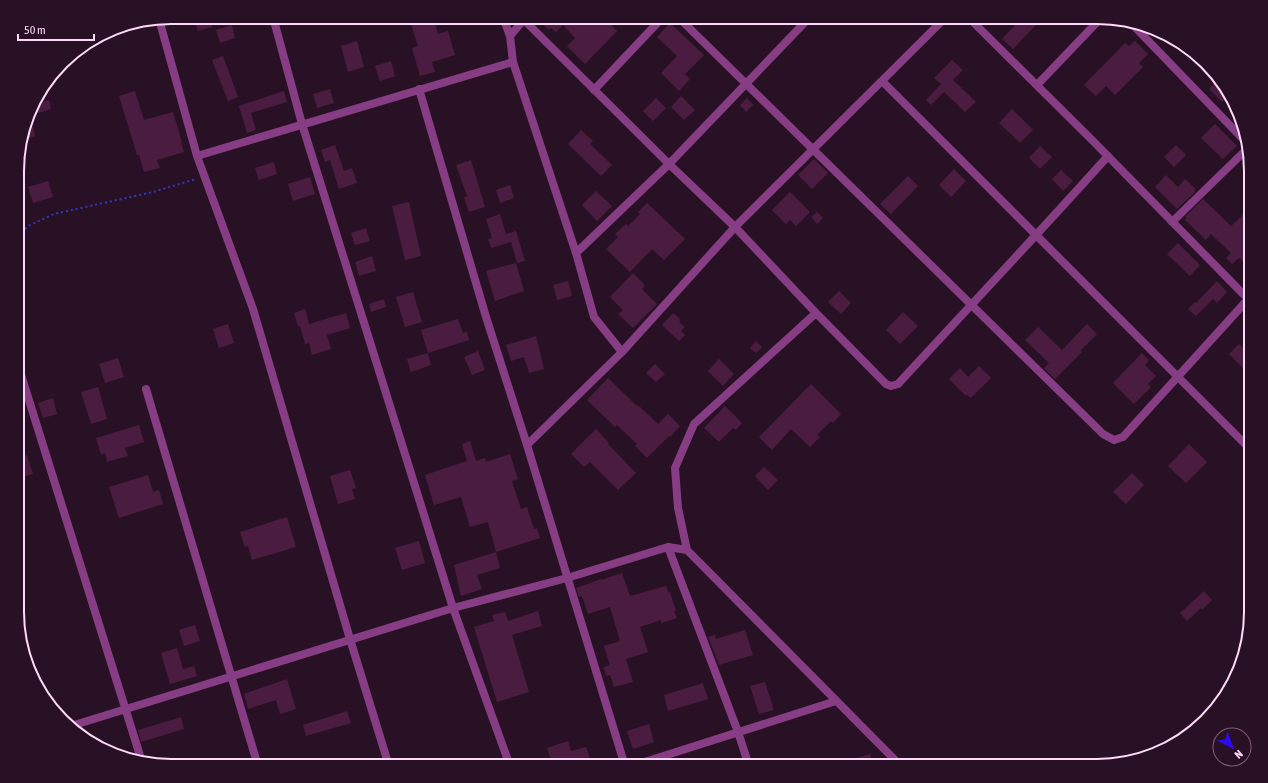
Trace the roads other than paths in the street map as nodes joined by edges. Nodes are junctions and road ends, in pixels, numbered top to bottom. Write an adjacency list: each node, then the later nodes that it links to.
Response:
1 (160, 24): 24 (street)
2 (275, 24): 20 (street)
3 (506, 24): 13 (street)
4 (520, 24): 13 (street)
5 (531, 24): 19 (street)
6 (655, 24): 19 (street)
7 (685, 24): 16 (street)
8 (803, 24): 16 (street)
9 (939, 24): 15 (street)
10 (975, 24): 17 (street)
11 (1095, 24): 17 (street)
12 (1138, 30): 21 (street)
13 (510, 36): 14 (street)
14 (513, 62): 18 (street); 30 (street)
15 (882, 81): 22 (street); 29 (street)
16 (746, 83): 22 (street); 26 (street)
17 (1037, 85): 25 (street)
18 (418, 89): 20 (street); 40 (street)
19 (594, 90): 26 (street)
20 (302, 124): 24 (street); 44 (street)
21 (1240, 135)
22 (812, 150): 28 (street); 32 (street)
23 (1243, 152): 27 (street)
24 (197, 156): 45 (street)
25 (1108, 156): 27 (street); 29 (street)
26 (669, 164): 28 (street); 30 (street)
27 (1172, 222): 31 (street)
28 (736, 227): 34 (street); 35 (street)
29 (1036, 236): 32 (street); 36 (street)
30 (576, 253): 35 (street)
31 (1244, 293)
32 (972, 305): 34 (street); 36 (street)
33 (1244, 305): 36 (street)
34 (816, 313): 42 (street)
35 (622, 352): 40 (street)
36 (1177, 377): 39 (street)
37 (24, 384): 48 (street)
38 (146, 389): 46 (street)
39 (1244, 443)
40 (527, 445): 43 (street)
41 (668, 547): 42 (street); 43 (street); 50 (street)
42 (687, 550): 47 (street)
43 (567, 578): 44 (street); 55 (street)
44 (453, 608): 45 (street); 54 (street)
45 (350, 639): 46 (street); 53 (street)
46 (231, 676): 48 (street); 52 (street)
47 (836, 701): 50 (street); 58 (street)
48 (126, 708): 49 (street); 51 (street)
49 (76, 724)
50 (738, 732): 56 (street); 57 (street)
51 (140, 756)
52 (256, 759)
53 (387, 759)
54 (507, 759)
55 (623, 759)
56 (654, 759)
57 (747, 759)
58 (894, 759)

